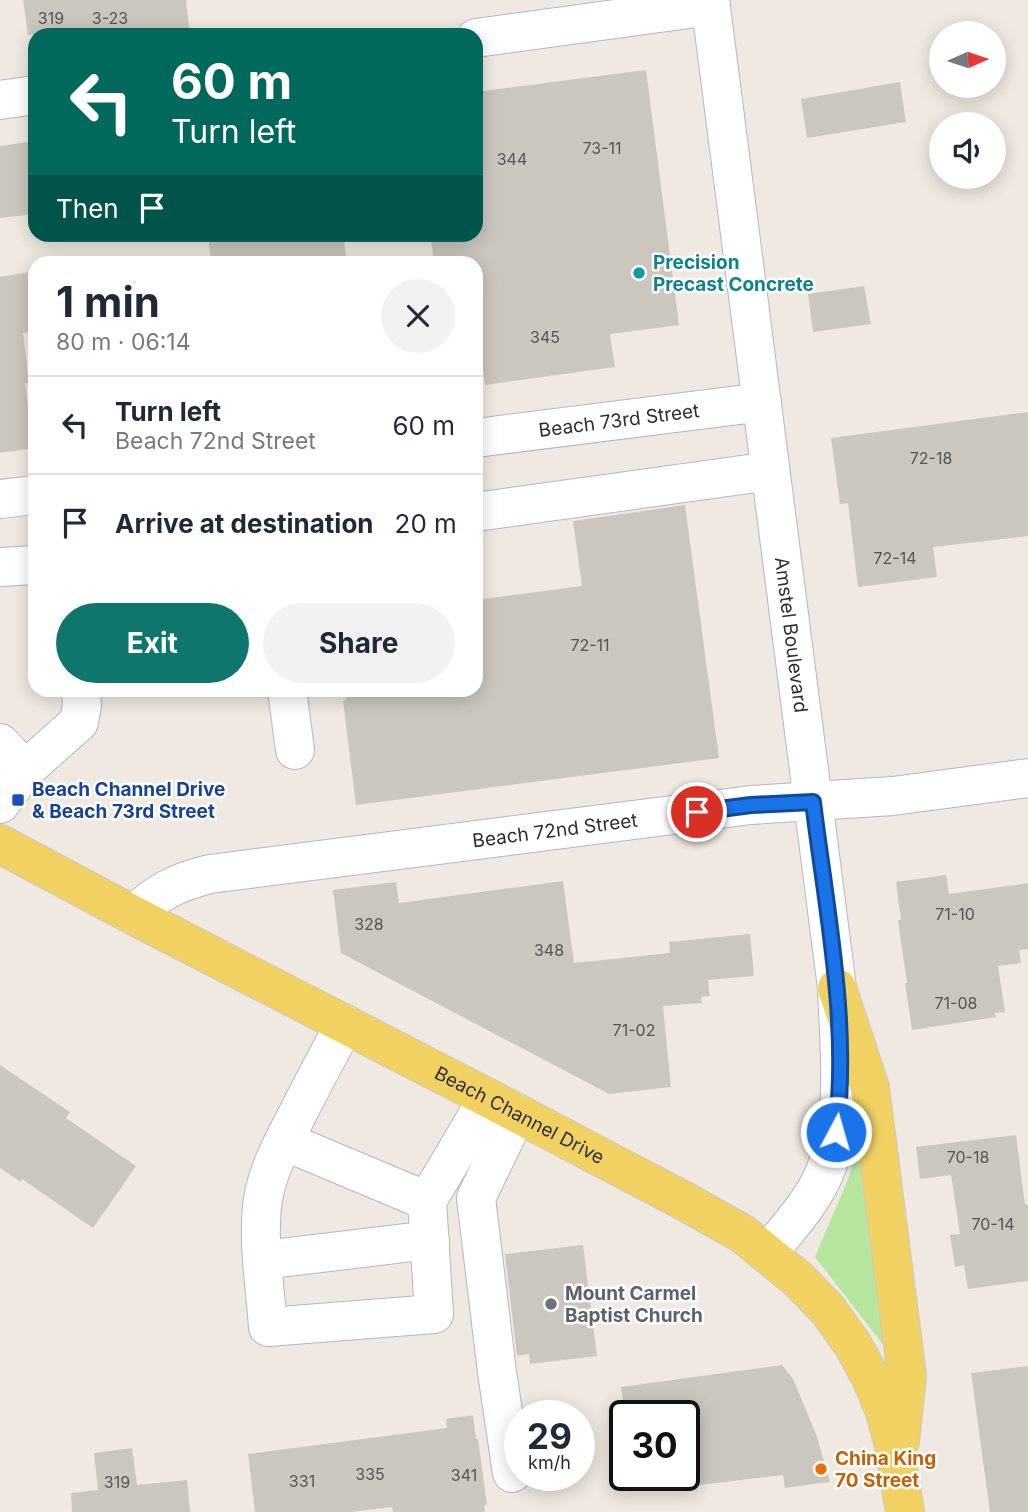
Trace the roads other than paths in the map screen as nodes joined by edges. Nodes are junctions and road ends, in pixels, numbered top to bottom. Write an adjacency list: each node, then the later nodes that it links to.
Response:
1 (711, 3): 2 (street); 5 (street, Amstel Boulevard)
2 (483, 36)
3 (28, 97): 4 (street)
4 (0, 100)
5 (762, 402): 6 (street, Beach 73rd Street); 7 (street, Amstel Boulevard)
6 (483, 437)
7 (770, 471): 10 (street); 18 (street, Amstel Boulevard)
8 (28, 496): 9 (street)
9 (0, 499)
10 (483, 511)
11 (28, 565): 12 (street)
12 (0, 567)
13 (81, 697): 16 (street)
14 (288, 697): 15 (street)
15 (295, 750)
16 (12, 757): 19 (street)
17 (1028, 778): 18 (street, Beach 72nd Street)
18 (813, 802): 21 (street, Beach 72nd Street); 22 (street, Amstel Boulevard)
19 (0, 804)
20 (0, 844): 21 (main road, Beach Channel Drive)
21 (133, 915): 23 (main road, Beach Channel Drive)
22 (837, 988): 28 (street, Amstel Boulevard); 31 (main road)
23 (345, 1024): 24 (main road, Beach Channel Drive); 25 (street)
24 (503, 1105): 26 (street); 28 (main road, Beach Channel Drive); 30 (street)
25 (284, 1141): 26 (street); 29 (street)
26 (427, 1201): 27 (street)
27 (430, 1240): 29 (street); 29 (street)
28 (768, 1253): 31 (main road, Beach Channel Drive)
29 (262, 1260)
30 (504, 1419)
31 (898, 1464): 32 (main road, Beach Channel Drive)
32 (905, 1512)

